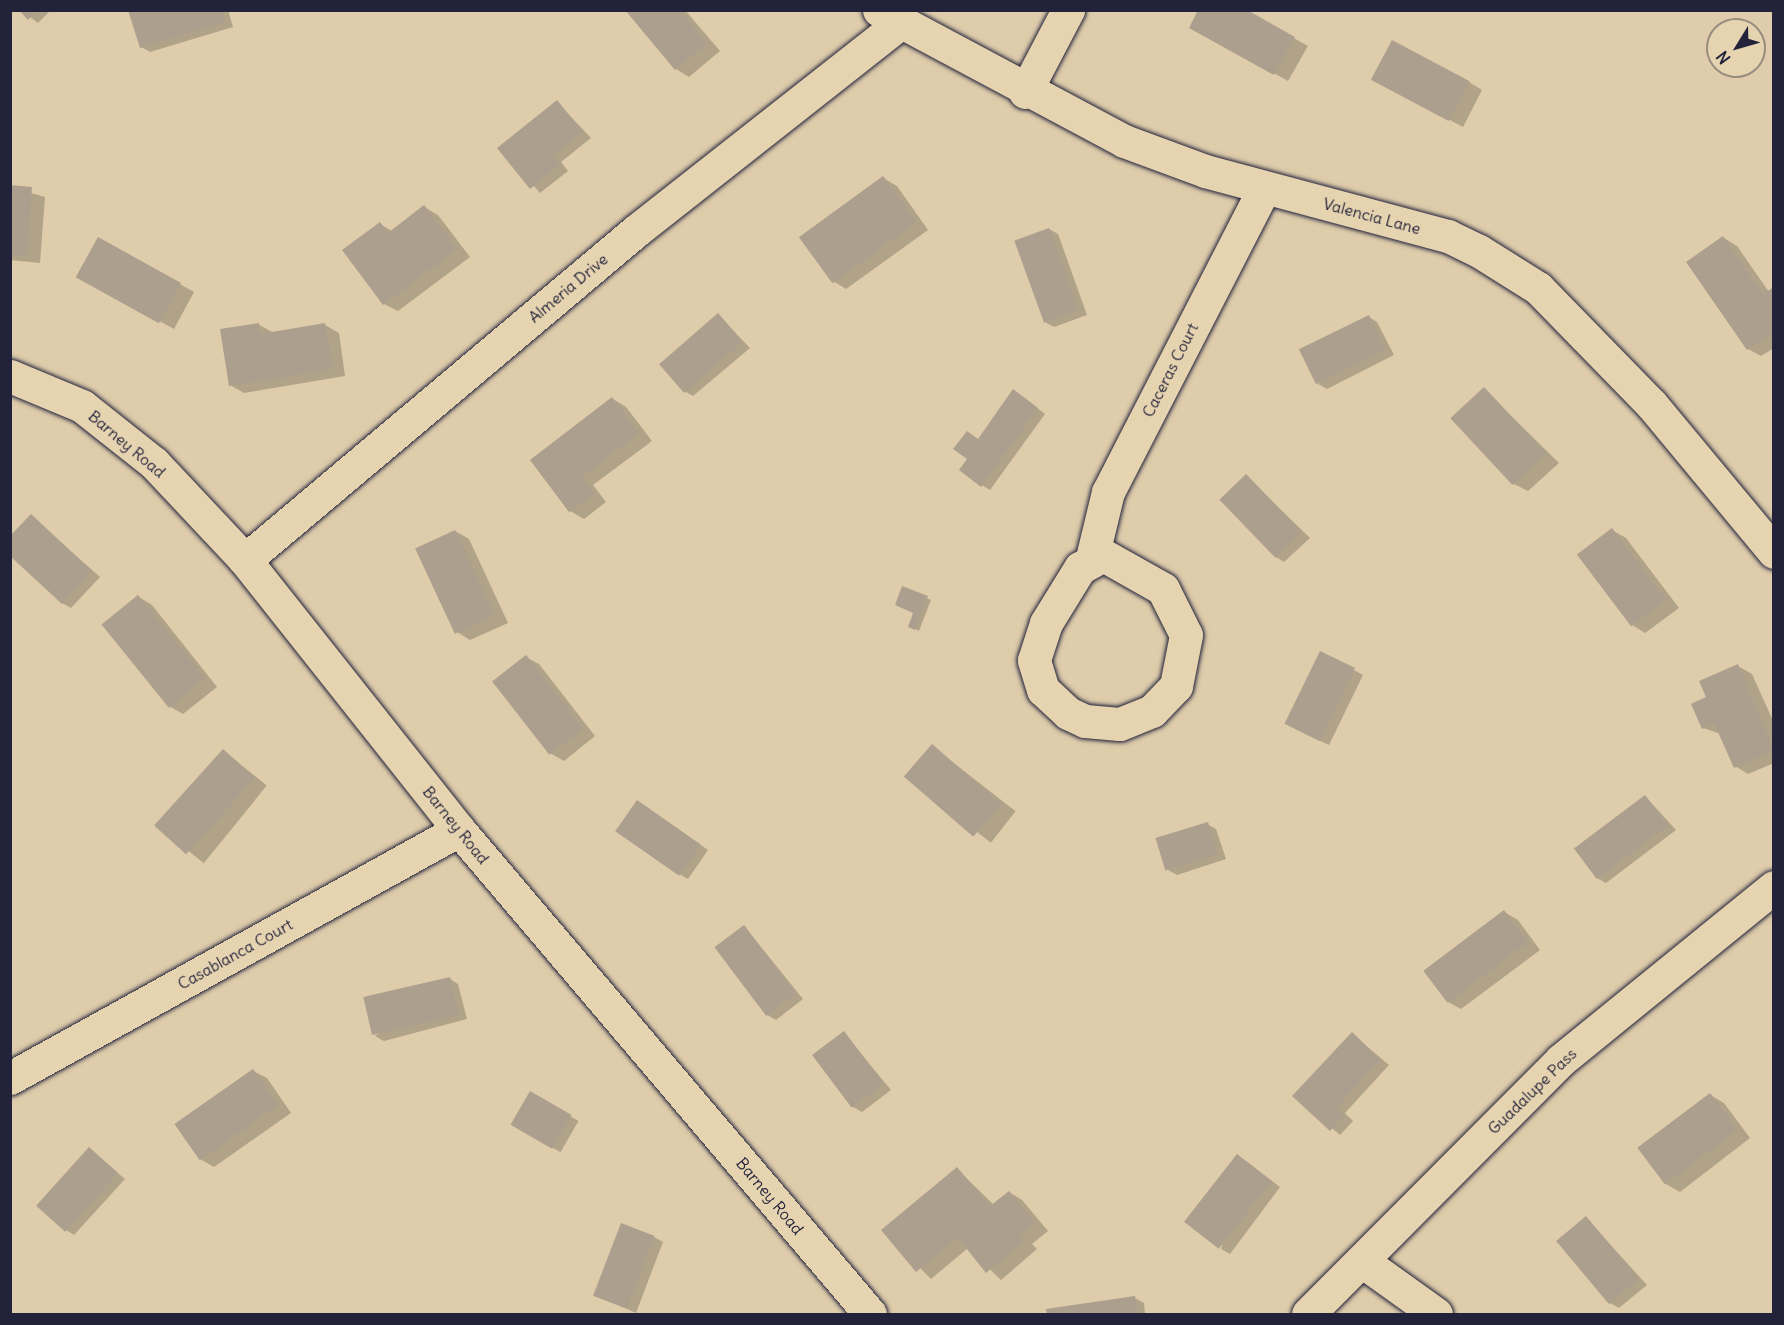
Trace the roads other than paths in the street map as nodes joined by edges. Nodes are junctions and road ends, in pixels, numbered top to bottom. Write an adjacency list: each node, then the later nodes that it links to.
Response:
1 (1068, 10): 3 (street)
2 (889, 17): 3 (street, Valencia Lane); 8 (street, Almeria Drive)
3 (1024, 92): 4 (street, Valencia Lane)
4 (1264, 188): 6 (street, Valencia Lane); 7 (street, Caceras Court)
5 (10, 376): 8 (street, Barney Road)
6 (1773, 552)
7 (1092, 558): 7 (street, Caceras Court)
8 (245, 560): 9 (street, Barney Road)
9 (459, 830): 11 (street, Casablanca Court); 13 (street, Barney Road)
10 (1773, 887): 12 (street, Guadalupe Pass)
11 (10, 1078)
12 (1362, 1261): 14 (street, Guadalupe Pass); 15 (street)
13 (870, 1314)
14 (1308, 1314)
15 (1436, 1314)

